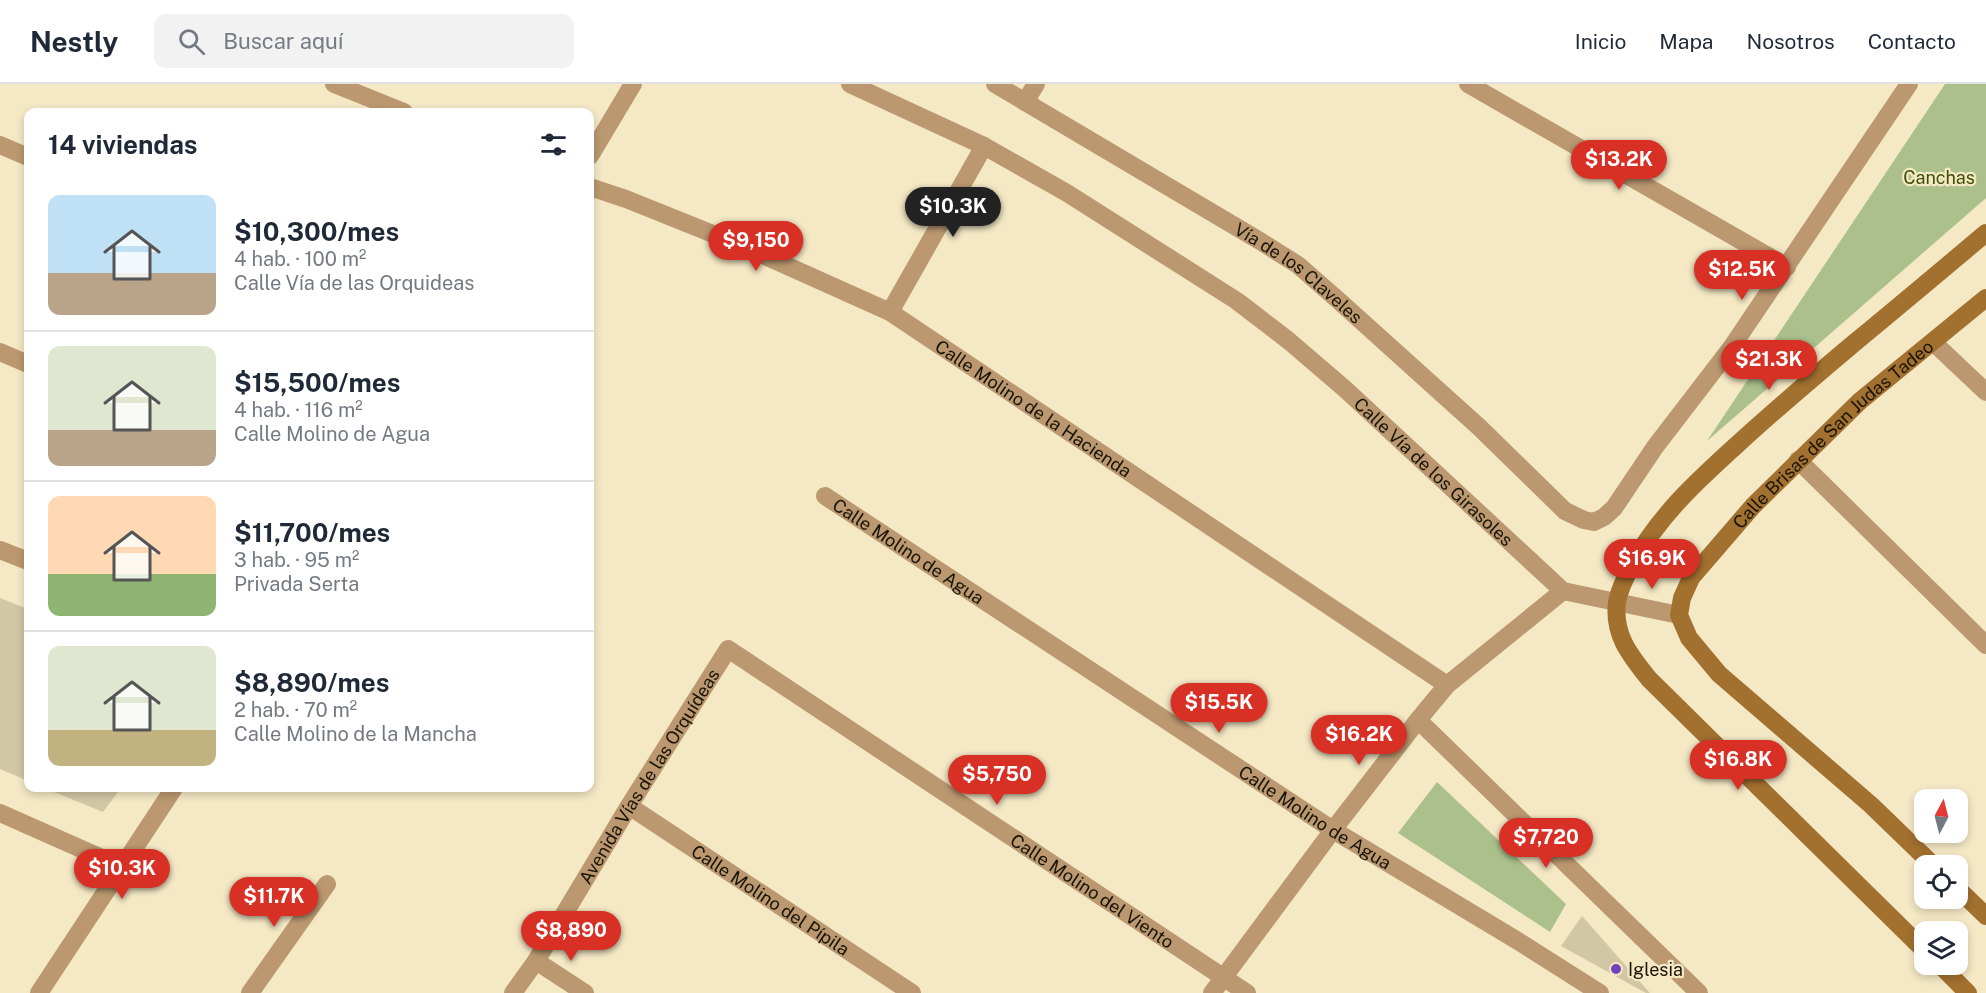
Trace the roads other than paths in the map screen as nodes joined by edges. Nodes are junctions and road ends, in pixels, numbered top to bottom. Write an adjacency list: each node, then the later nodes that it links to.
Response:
1 (334, 84): 9 (street)
2 (633, 84): 12 (street)
3 (850, 84): 11 (street, Calle Vía de los Girasoles)
4 (997, 84): 8 (street, Vía de los Claveles)
5 (1036, 84): 8 (street)
6 (1468, 84): 16 (street)
7 (1909, 84): 16 (street)
8 (1025, 102): 16 (street, Vía de los Claveles)
9 (394, 108)
10 (0, 145): 13 (street)
11 (984, 146): 18 (street); 27 (street, Calle Vía de los Girasoles)
12 (594, 149)
13 (24, 155)
14 (594, 188): 18 (street, Calle Molino de la Hacienda)
15 (1986, 233): 28 (street)
16 (1787, 267)
17 (1986, 298): 19 (street, Calle Brisas de San Judas Tadeo)
18 (890, 312): 32 (street, Calle Molino de la Hacienda)
19 (1933, 342): 22 (street); 23 (street, Calle Brisas de San Judas Tadeo)
20 (0, 352): 21 (street)
21 (24, 362)
22 (1986, 393)
23 (1798, 460): 29 (street, Calle Brisas de San Judas Tadeo); 30 (street)
24 (825, 496): 37 (street, Calle Molino de Agua)
25 (0, 550): 26 (street)
26 (24, 559)
27 (1563, 591): 28 (street); 32 (street)
28 (1617, 601): 29 (street); 43 (street)
29 (1678, 615): 38 (street)
30 (1986, 645)
31 (728, 648): 35 (street, Avenida Vías de las Orquídeas); 46 (street, Calle Molino del Viento)
32 (1447, 685): 33 (street)
33 (1418, 720): 37 (street); 55 (street)
34 (171, 792): 39 (street)
35 (629, 806): 44 (street, Avenida Vías de las Orquídeas); 51 (street, Calle Molino del Pípila)
36 (0, 813): 39 (street)
37 (1333, 830): 46 (street); 54 (street, Calle Molino de Agua)
38 (1923, 855)
39 (122, 867): 47 (street)
40 (327, 884): 48 (street)
41 (1968, 899): 42 (street)
42 (1986, 916)
43 (1914, 940)
44 (536, 961): 49 (street, Avenida Vías de las Orquídeas); 50 (street)
45 (1950, 975): 56 (street)
46 (1222, 977): 52 (street); 53 (street, Calle Molino del Viento)
47 (39, 993)
48 (250, 993)
49 (513, 993)
50 (585, 993)
51 (912, 993)
52 (1212, 993)
53 (1247, 993)
54 (1600, 993)
55 (1699, 993)
56 (1968, 993)

